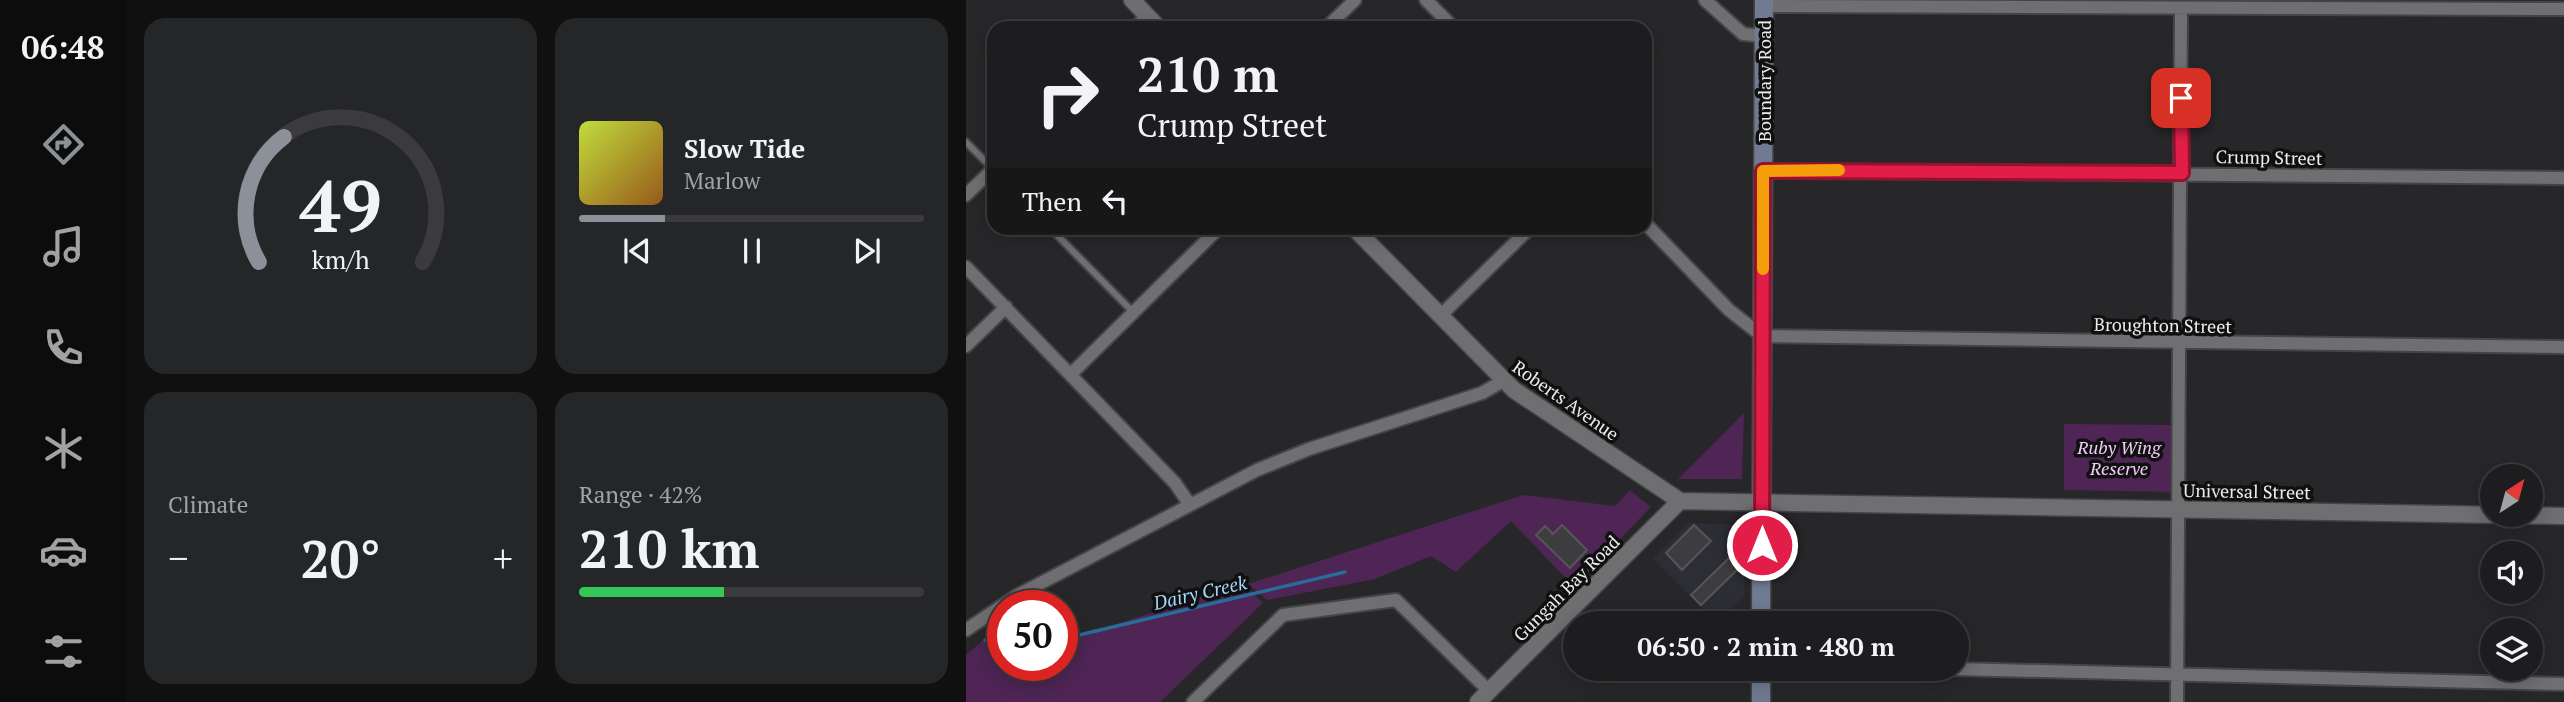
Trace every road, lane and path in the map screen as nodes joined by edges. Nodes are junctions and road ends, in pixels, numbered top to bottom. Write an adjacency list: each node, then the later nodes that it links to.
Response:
1 (1132, 0): 9 (street)
2 (1355, 0): 12 (street)
3 (1426, 0): 13 (street)
4 (1705, 0): 14 (street)
5 (1764, 3): 6 (street); 14 (main road, Boundary Road)
6 (2123, 3): 7 (street)
7 (2181, 8): 8 (street); 18 (street)
8 (2564, 9)
9 (1147, 16): 10 (street); 11 (street)
10 (1142, 21)
11 (1152, 21)
12 (1333, 21)
13 (1447, 21)
14 (1764, 36): 17 (main road, Boundary Road)
15 (966, 142): 16 (lane)
16 (987, 162)
17 (1763, 171): 18 (street, Crump Street); 31 (main road, Boundary Road)
18 (2182, 173): 20 (street, Crump Street); 32 (street)
19 (987, 176): 21 (street)
20 (2564, 178)
21 (966, 195)
22 (1652, 230): 31 (street)
23 (1057, 235): 29 (lane)
24 (1212, 235): 29 (street)
25 (1361, 235): 30 (street, Roberts Avenue)
26 (1523, 235): 30 (street)
27 (966, 267): 28 (street)
28 (1006, 307): 33 (street); 35 (street)
29 (1133, 312): 35 (street)
30 (1440, 316): 36 (street, Roberts Avenue)
31 (1762, 336): 32 (street, Broughton Street); 38 (main road, Boundary Road)
32 (2181, 343): 34 (street, Broughton Street); 40 (street)
33 (966, 346)
34 (2564, 347)
35 (1071, 374): 39 (street)
36 (1503, 381): 37 (street, Roberts Avenue); 39 (street)
37 (1680, 500): 38 (street); 48 (street, Gungah Bay Road)
38 (1762, 502): 40 (street, Universal Street); 42 (main road, Boundary Road)
39 (1190, 505): 43 (street)
40 (2179, 509): 41 (street, Universal Street); 45 (street)
41 (2564, 516)
42 (1761, 611)
43 (966, 630)
44 (1969, 669): 45 (street)
45 (2177, 674): 47 (street); 51 (street)
46 (1761, 681): 50 (main road)
47 (2564, 684)
48 (1484, 696): 49 (street)
49 (1193, 702)
50 (1761, 702)
51 (2177, 702)

